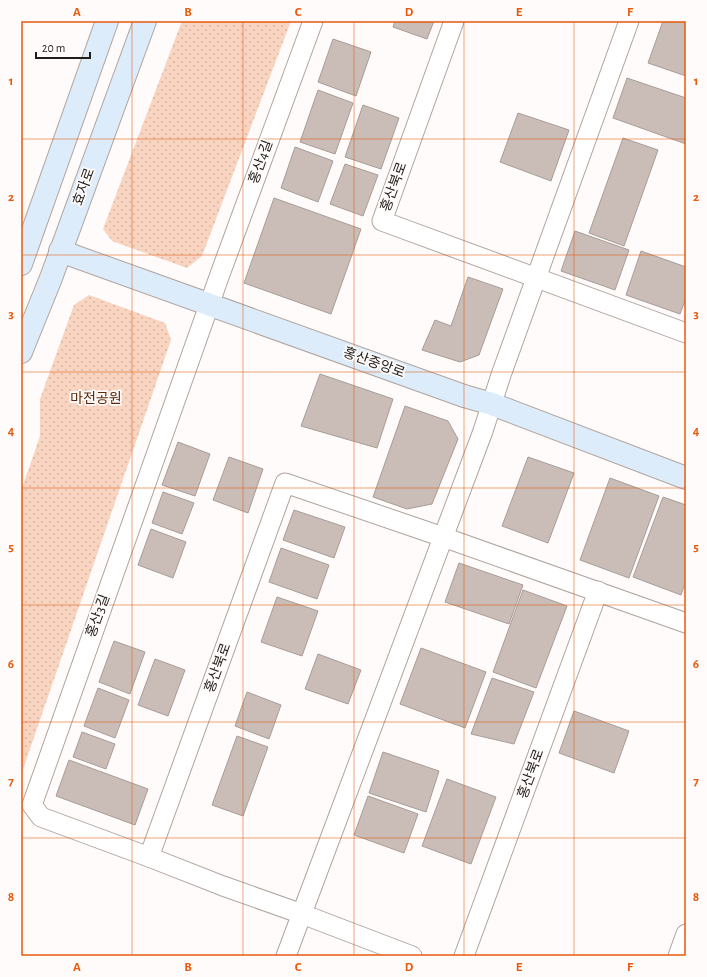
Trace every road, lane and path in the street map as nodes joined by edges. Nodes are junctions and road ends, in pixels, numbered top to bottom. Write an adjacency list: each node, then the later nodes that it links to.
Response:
1 (106, 21): 7 (street)
2 (145, 21): 6 (street, 효자로)
3 (313, 21): 9 (street, 홍산4길)
4 (454, 21): 8 (street, 홍산북로)
5 (629, 21): 8 (street)
6 (60, 251): 9 (street, 홍산중앙로); 11 (street, 효자로)
7 (21, 264)
8 (536, 277): 10 (street, 홍산북로); 12 (street)
9 (210, 304): 12 (street, 홍산중앙로); 17 (street, 홍산3길)
10 (686, 332)
11 (21, 352)
12 (492, 404): 13 (street, 홍산중앙로); 14 (street)
13 (686, 478)
14 (443, 536): 15 (street, 홍산북로); 17 (street, 홍산북로); 18 (street)
15 (598, 592): 16 (street, 홍산북로); 22 (street, 홍산북로)
16 (686, 623)
17 (149, 857): 18 (street)
18 (302, 914): 20 (street); 21 (street)
19 (686, 934): 23 (street)
20 (286, 956)
21 (412, 956)
22 (464, 956)
23 (678, 956)

